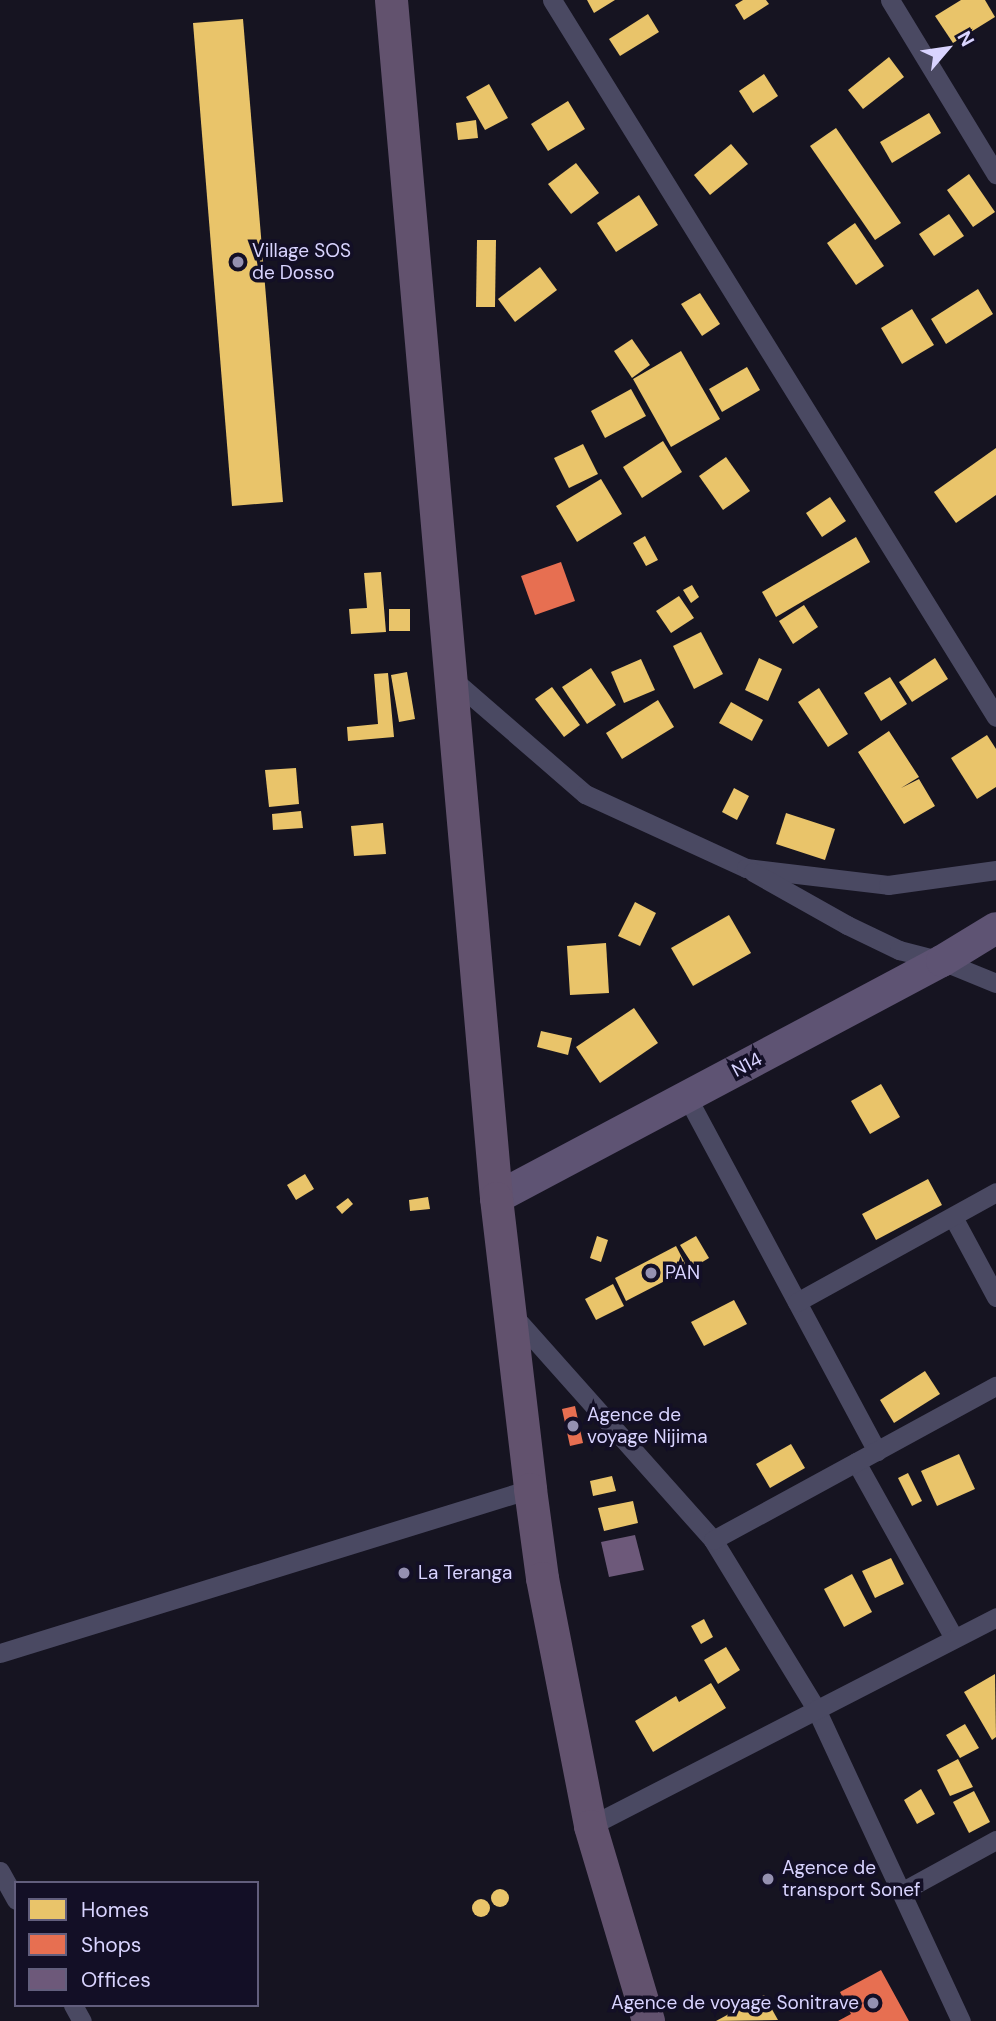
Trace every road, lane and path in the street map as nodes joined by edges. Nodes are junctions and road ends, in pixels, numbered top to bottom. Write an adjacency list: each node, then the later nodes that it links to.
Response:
1 (391, 0): 5 (highway)
2 (552, 0): 6 (street)
3 (890, 0): 4 (street)
4 (996, 174)
5 (449, 677): 7 (street); 14 (highway)
6 (996, 717)
7 (746, 868): 8 (street); 10 (street)
8 (996, 870)
9 (996, 928): 10 (main road, N14)
10 (942, 961): 11 (street); 12 (main road, N14)
11 (996, 983)
12 (687, 1097): 14 (main road, N14); 17 (street)
13 (996, 1192): 15 (street)
14 (496, 1198): 18 (highway)
15 (953, 1217): 16 (street); 17 (street)
16 (996, 1297)
17 (797, 1302): 20 (street)
18 (508, 1310): 22 (highway); 23 (street)
19 (996, 1386): 20 (street)
20 (877, 1451): 21 (street)
21 (856, 1462): 23 (street); 25 (street)
22 (530, 1489): 26 (street); 28 (highway)
23 (713, 1540): 27 (street)
24 (996, 1617): 25 (street)
25 (954, 1638): 27 (street)
26 (0, 1653)
27 (816, 1709): 28 (street); 31 (street)
28 (590, 1826): 33 (highway)
29 (996, 1840): 31 (street)
30 (0, 1871): 32 (street)
31 (901, 1892): 34 (street)
32 (14, 1896)
33 (648, 2021)
34 (961, 2021)

